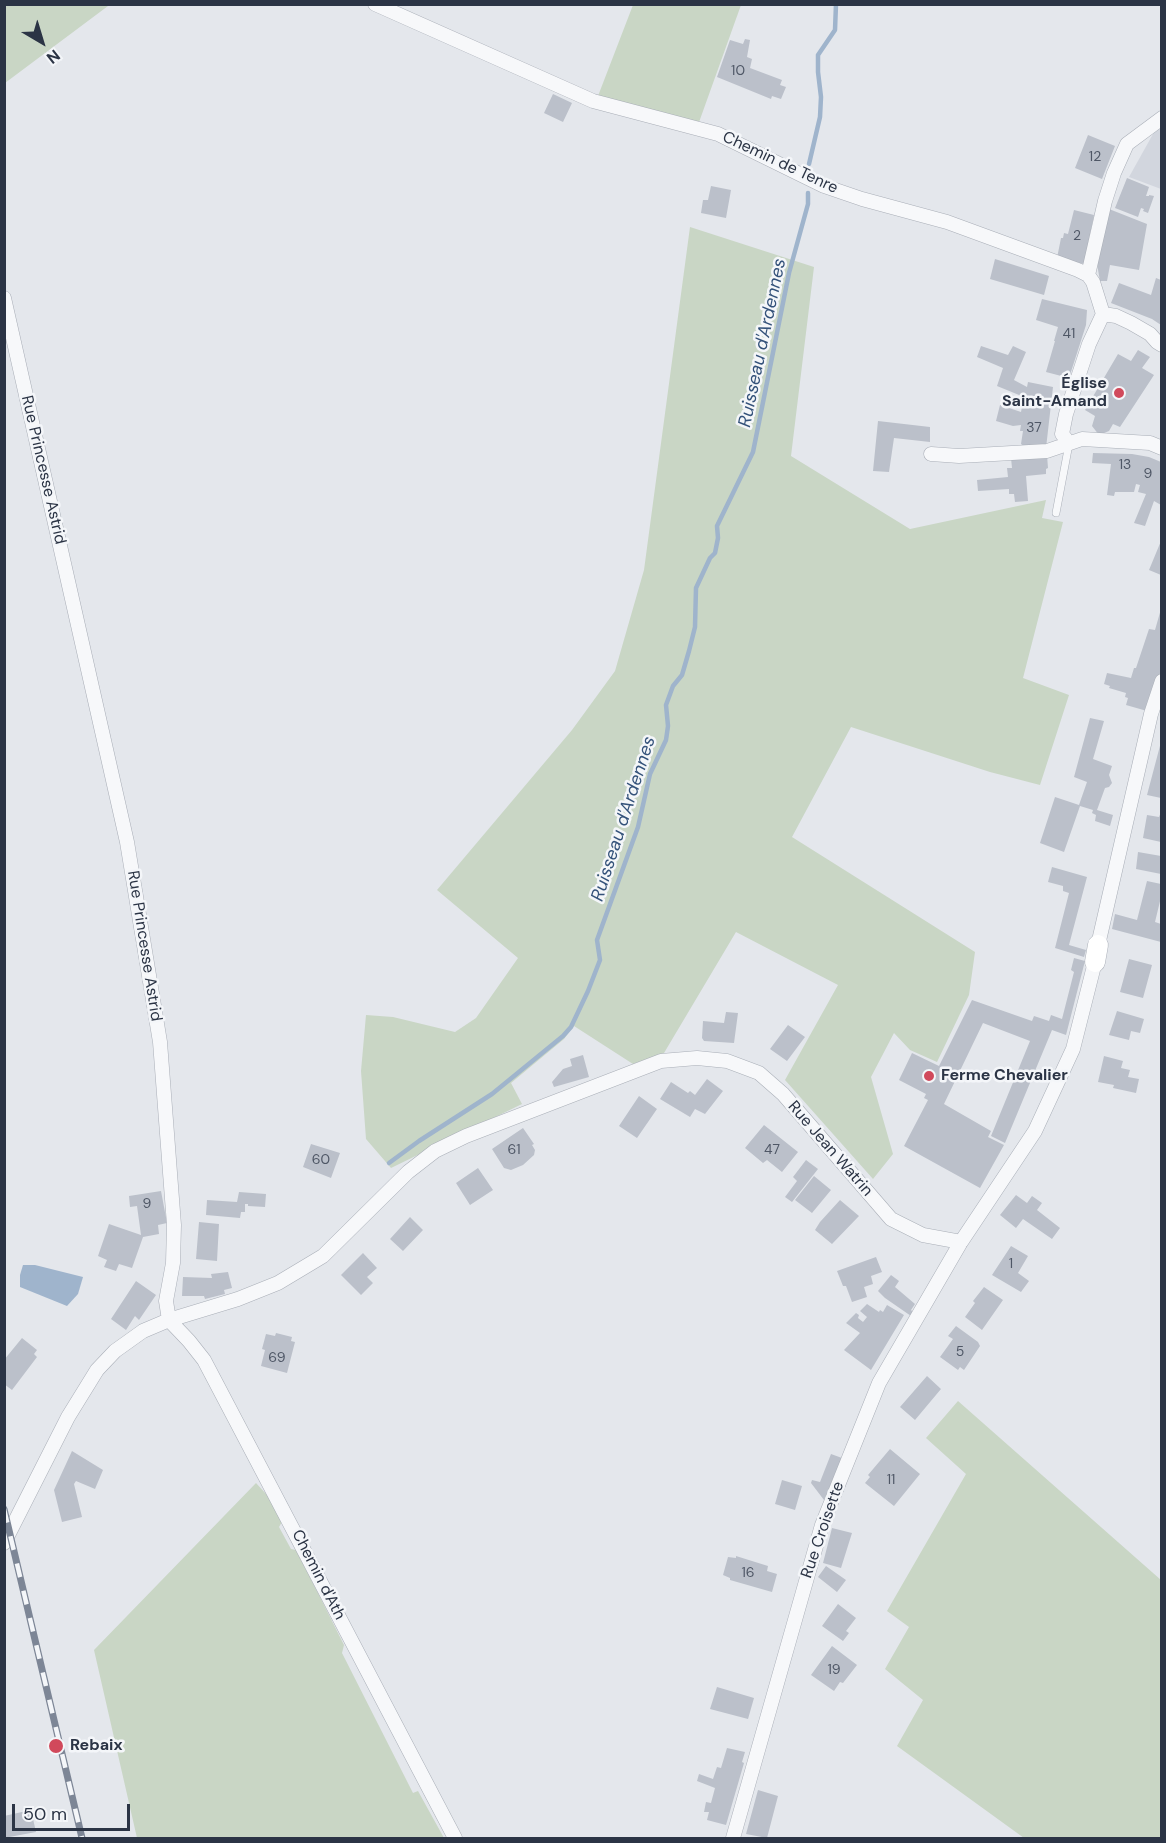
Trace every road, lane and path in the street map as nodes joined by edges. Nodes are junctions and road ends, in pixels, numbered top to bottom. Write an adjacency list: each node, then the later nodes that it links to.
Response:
1 (375, 4): 3 (street, Chemin de Tenre)
2 (1161, 118): 3 (street)
3 (1088, 275): 5 (street)
4 (4, 298): 13 (street, Rue Princesse Astrid)
5 (1103, 314): 6 (street); 7 (street)
6 (1161, 345)
7 (1069, 443): 8 (street); 9 (street); 10 (lane)
8 (1161, 448)
9 (931, 453)
10 (1056, 513)
11 (1161, 681): 12 (street)
12 (961, 1242): 13 (street, Rue Jean Watrin); 16 (street, Rue Croisette)
13 (169, 1320): 14 (street); 15 (street, Chemin d'Ath)
14 (4, 1543)
15 (454, 1839)
16 (733, 1839)

